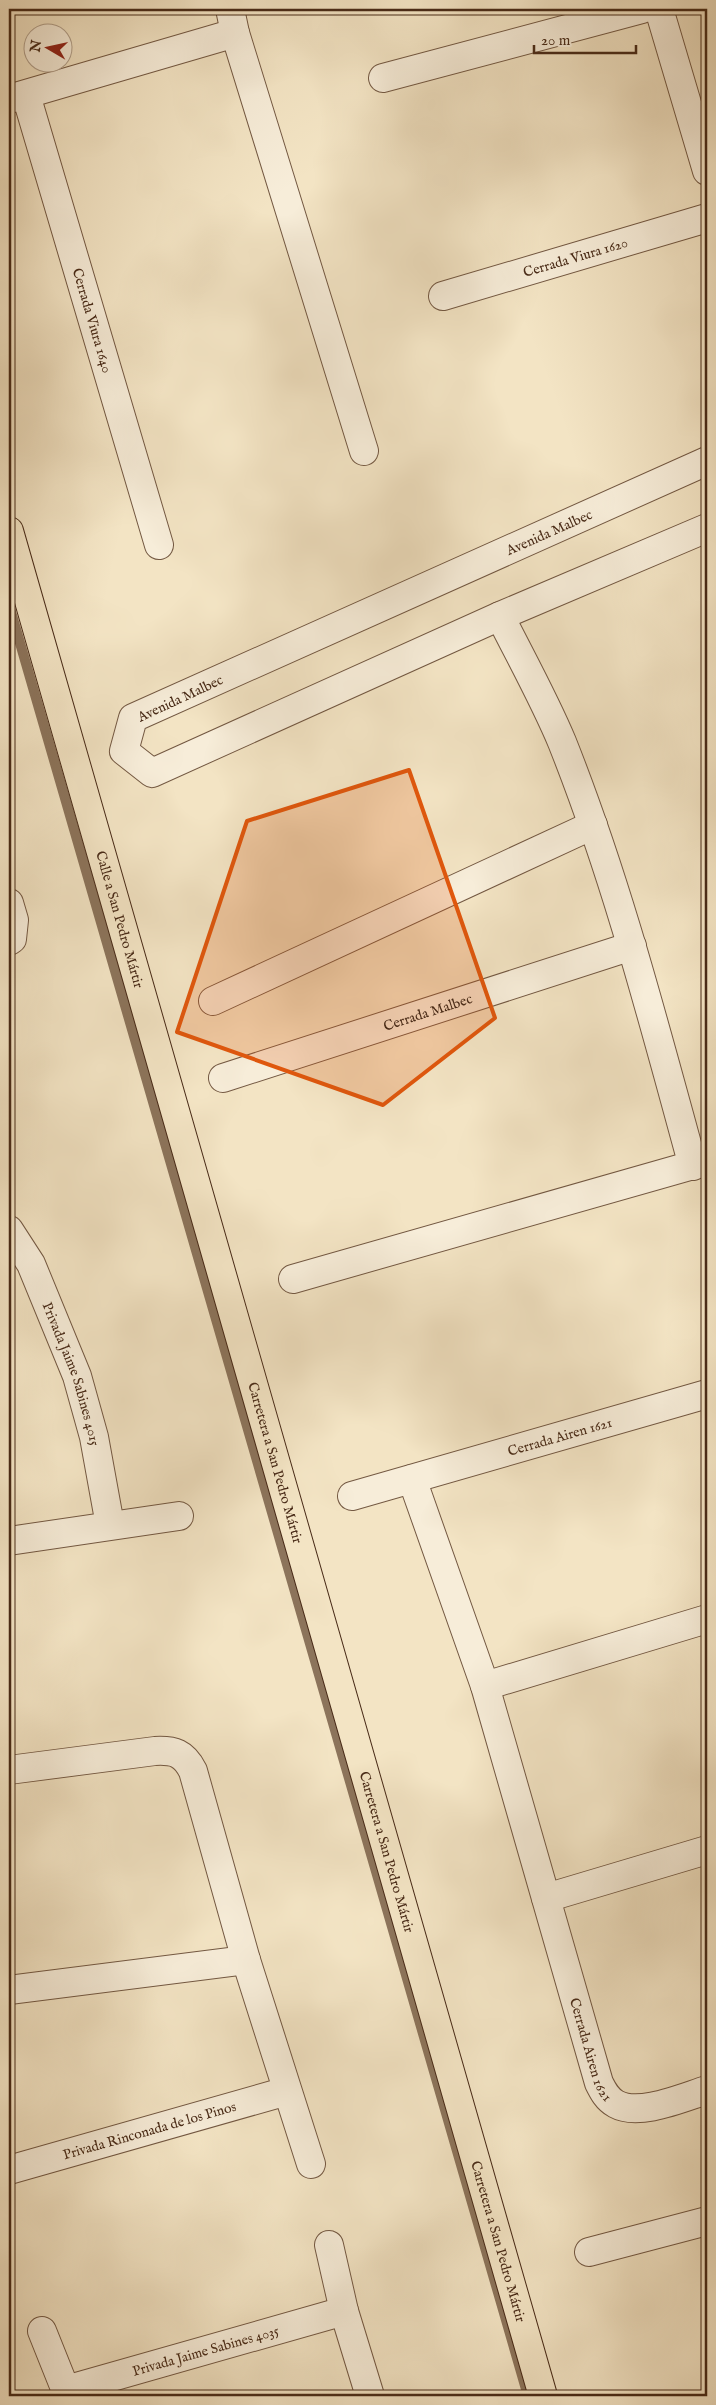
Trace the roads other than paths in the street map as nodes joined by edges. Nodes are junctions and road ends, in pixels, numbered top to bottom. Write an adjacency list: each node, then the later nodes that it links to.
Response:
1 (642, 9): 4 (street)
2 (659, 9): 6 (street)
3 (232, 21): 5 (street, Cerrada Viura 1640); 9 (street, Cerrada Viura 1640)
4 (383, 78)
5 (17, 97): 13 (street, Cerrada Viura 1640)
6 (707, 171)
7 (707, 218): 8 (street, Cerrada Viura 1620)
8 (443, 296)
9 (364, 451)
10 (707, 461): 14 (street, Avenida Malbec)
11 (707, 528): 14 (street, Avenida Malbec)
12 (9, 532): 24 (main road, Calle a San Pedro Mártir)
13 (159, 545)
14 (500, 616): 15 (street)
15 (593, 825): 18 (street); 19 (street)
16 (9, 903): 17 (street)
17 (9, 941)
18 (632, 946): 20 (street, Cerrada Malbec); 21 (street)
19 (213, 1001)
20 (224, 1078)
21 (700, 1164): 23 (street)
22 (9, 1230): 29 (street, Privada Jaime Sabines 4015)
23 (292, 1279)
24 (231, 1307): 49 (main road, Carretera a San Pedro Mártir)
25 (707, 1394): 26 (street, Cerrada Airen 1621)
26 (412, 1479): 27 (street, Cerrada Airen 1621); 32 (street, Cerrada Airen 1621)
27 (352, 1496)
28 (179, 1516): 29 (street)
29 (110, 1525): 30 (street)
30 (9, 1540)
31 (707, 1619): 32 (street)
32 (485, 1686): 35 (street, Cerrada Airen 1621)
33 (9, 1770): 36 (street)
34 (707, 1850): 35 (street)
35 (546, 1898): 38 (street, Cerrada Airen 1621)
36 (246, 1960): 37 (street); 39 (street)
37 (9, 1990)
38 (707, 2090)
39 (287, 2091): 40 (street); 41 (street, Privada Rinconada de los Pinos)
40 (311, 2164)
41 (10, 2165)
42 (707, 2221): 44 (street)
43 (329, 2245): 45 (street)
44 (589, 2252)
45 (344, 2311): 47 (street, Privada Jaime Sabines 4035); 48 (street)
46 (42, 2331): 47 (street, Privada Jaime Sabines 4035)
47 (67, 2393)
48 (370, 2396)
49 (543, 2396)

